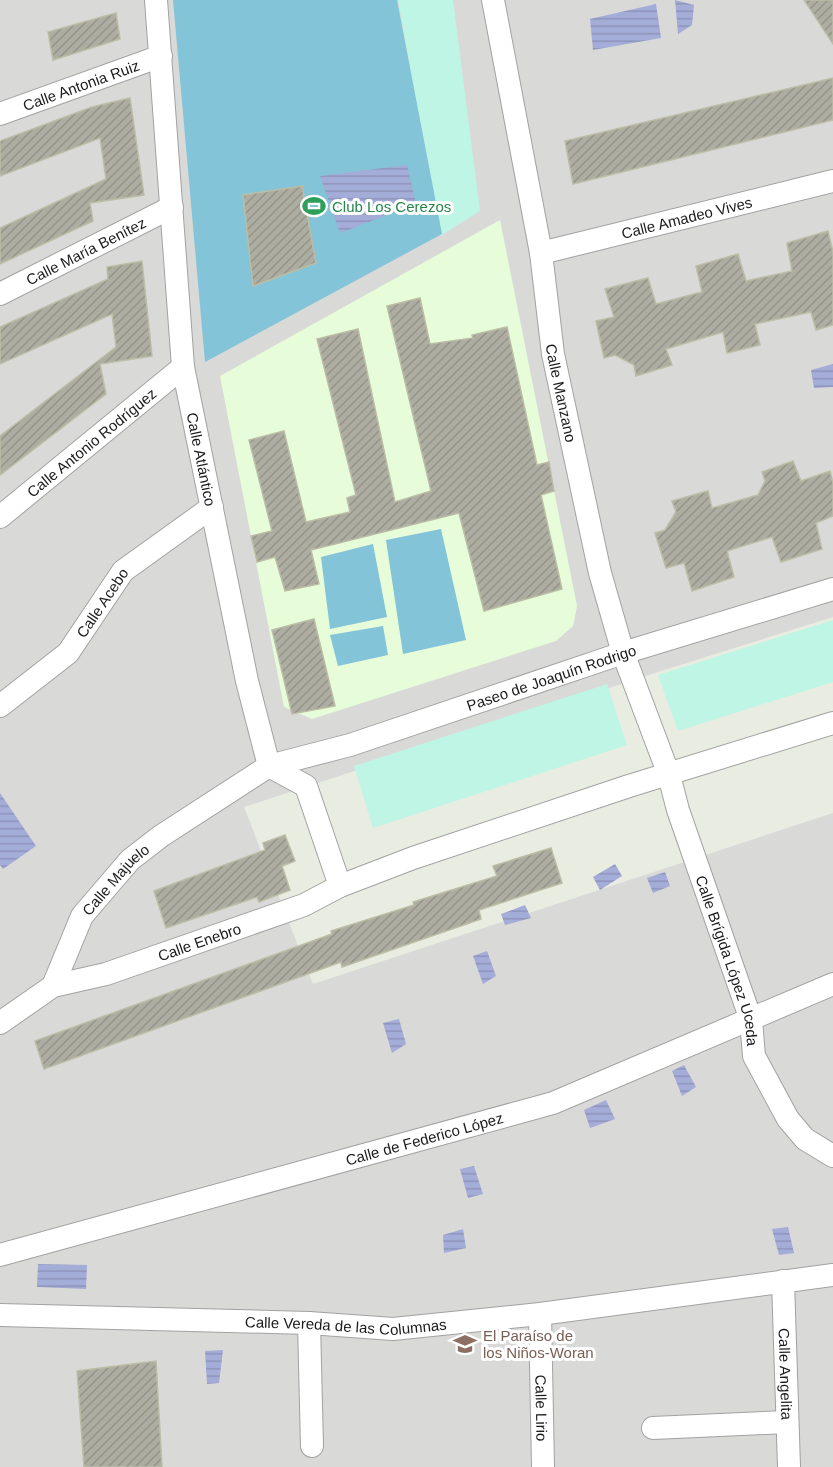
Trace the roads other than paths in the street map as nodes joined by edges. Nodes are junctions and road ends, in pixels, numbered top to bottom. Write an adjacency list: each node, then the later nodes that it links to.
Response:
1 (156, 0): 3 (street, Calle Atlántico)
2 (493, 0): 7 (street, Calle Manzano)
3 (161, 56): 4 (street, Calle Antonia Ruiz); 6 (street, Calle Atlántico)
4 (0, 114)
5 (833, 181): 7 (street, Calle Amadeo Vives)
6 (172, 207): 8 (street, Calle María Benítez); 9 (street, Calle Atlántico)
7 (541, 253): 13 (street, Calle Manzano)
8 (0, 294)
9 (183, 367): 10 (street, Calle Atlántico); 11 (street, Calle Antonio Rodríguez)
10 (212, 507): 14 (street, Calle Acebo); 16 (street, Calle Atlántico)
11 (0, 517)
12 (833, 590): 13 (street, Paseo de Joaquín Rodrigo)
13 (623, 653): 16 (street, Paseo de Joaquín Rodrigo); 17 (street, Calle Manzano)
14 (0, 706)
15 (833, 723): 17 (street)
16 (269, 766): 18 (street); 20 (street, Calle Majuelo)
17 (669, 775): 18 (street); 21 (street, Calle Brígida López Uceda)
18 (340, 886): 20 (street, Calle Enebro)
19 (833, 984): 21 (street, Calle de Federico López)
20 (53, 986): 22 (street)
21 (751, 1020): 23 (street, Calle Brígida López Uceda); 24 (street, Calle de Federico López)
22 (0, 1023)
23 (833, 1156)
24 (0, 1255)
25 (833, 1275): 26 (street, Calle Vereda de las Columnas)
26 (783, 1281): 27 (street, Calle Vereda de las Columnas); 30 (street, Calle Angelita)
27 (540, 1314): 29 (street, Calle Vereda de las Columnas); 33 (street, Calle Lirio)
28 (0, 1315): 29 (street, Calle Vereda de las Columnas)
29 (309, 1323): 32 (street)
30 (787, 1422): 31 (street); 34 (street, Calle Angelita)
31 (653, 1428)
32 (312, 1446)
33 (543, 1467)
34 (789, 1467)

